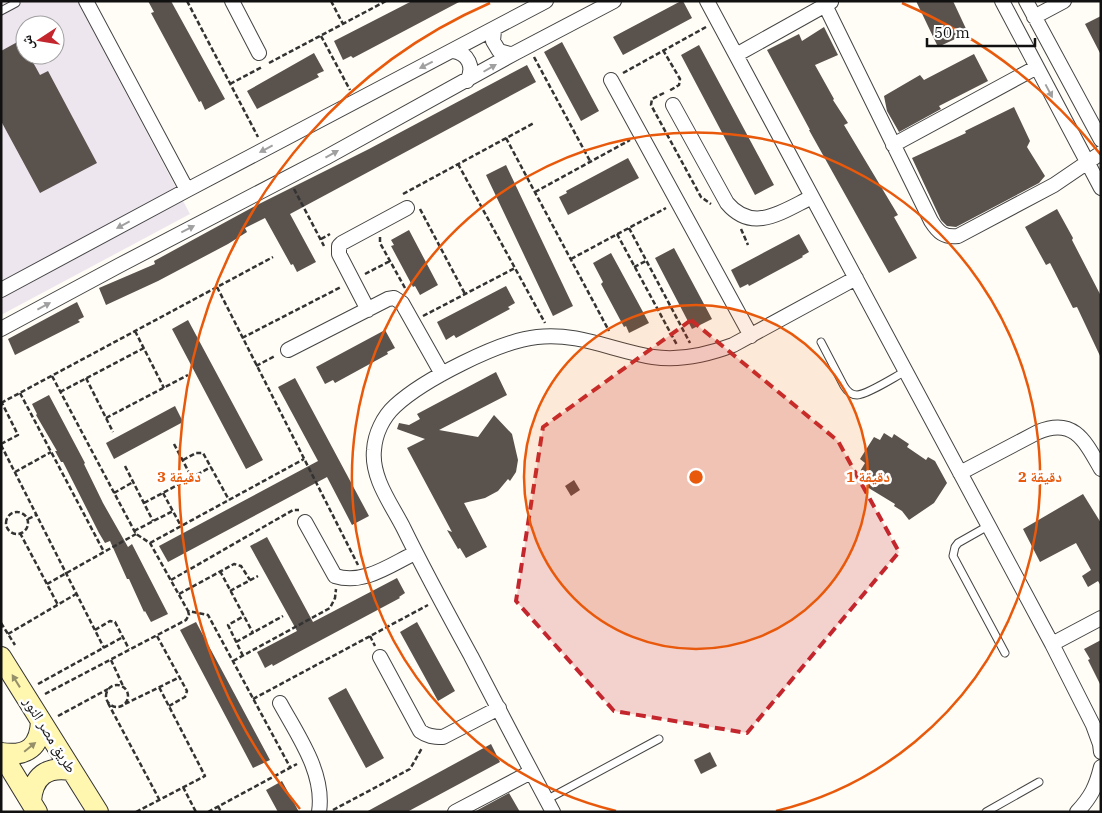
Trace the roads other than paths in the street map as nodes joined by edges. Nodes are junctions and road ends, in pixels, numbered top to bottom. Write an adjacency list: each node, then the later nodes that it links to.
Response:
1 (86, 1): 27 (street)
2 (232, 1): 16 (street)
3 (546, 1): 13 (street)
4 (614, 1): 14 (street)
5 (707, 1): 17 (street)
6 (1002, 1): 18 (street)
7 (1026, 1): 12 (street)
8 (1064, 1): 12 (street)
9 (16, 3): 11 (lane)
10 (828, 3): 17 (street); 23 (street)
11 (1, 11)
12 (1034, 17): 22 (street)
13 (494, 30): 14 (street); 15 (street)
14 (522, 50): 19 (street, one-way to 14)
15 (453, 51): 19 (street); 27 (street, one-way to 27)
16 (260, 52)
17 (736, 55): 28 (street)
18 (1037, 67): 23 (street); 25 (street, one-way to 25)
19 (467, 80): 33 (street, one-way to 19)
20 (611, 80): 34 (street)
21 (673, 105): 28 (street)
22 (1101, 140)
23 (894, 146): 25 (street)
24 (1101, 153): 25 (street)
25 (1087, 163): 26 (street)
26 (1101, 188)
27 (187, 190): 31 (street, one-way to 31)
28 (812, 197): 30 (street)
29 (414, 206): 32 (street)
30 (856, 278): 34 (street); 37 (street)
31 (1, 290)
32 (368, 310): 36 (street); 38 (street)
33 (1, 329)
34 (750, 336): 38 (street)
35 (821, 342): 37 (lane)
36 (288, 350)
37 (906, 371): 41 (street)
38 (442, 374): 44 (street)
39 (1097, 454): 40 (street); 41 (street)
40 (1101, 469)
41 (960, 473): 43 (street)
42 (305, 522): 44 (street)
43 (988, 526): 46 (street); 47 (lane)
44 (415, 553): 51 (street)
45 (1101, 618): 46 (street)
46 (1052, 644): 54 (street)
47 (1005, 653)
48 (1, 657): 52 (street, طريق مصر النور, one-way to 48)
49 (380, 657): 51 (street)
50 (280, 703): 64 (street)
51 (499, 708): 58 (street)
52 (50, 718): 55 (street, one-way to 52); 57 (street, طريق مصر النور)
53 (659, 739): 62 (lane)
54 (1101, 752)
55 (1, 753): 61 (street)
56 (1101, 767): 60 (street)
57 (72, 770): 61 (street); 63 (street, طريق مصر النور)
58 (531, 772): 62 (street); 65 (street)
59 (1039, 782): 66 (lane)
60 (1099, 785): 67 (street)
61 (34, 806)
62 (549, 806)
63 (98, 812)
64 (319, 812)
65 (455, 812)
66 (986, 812)
67 (1077, 812)

